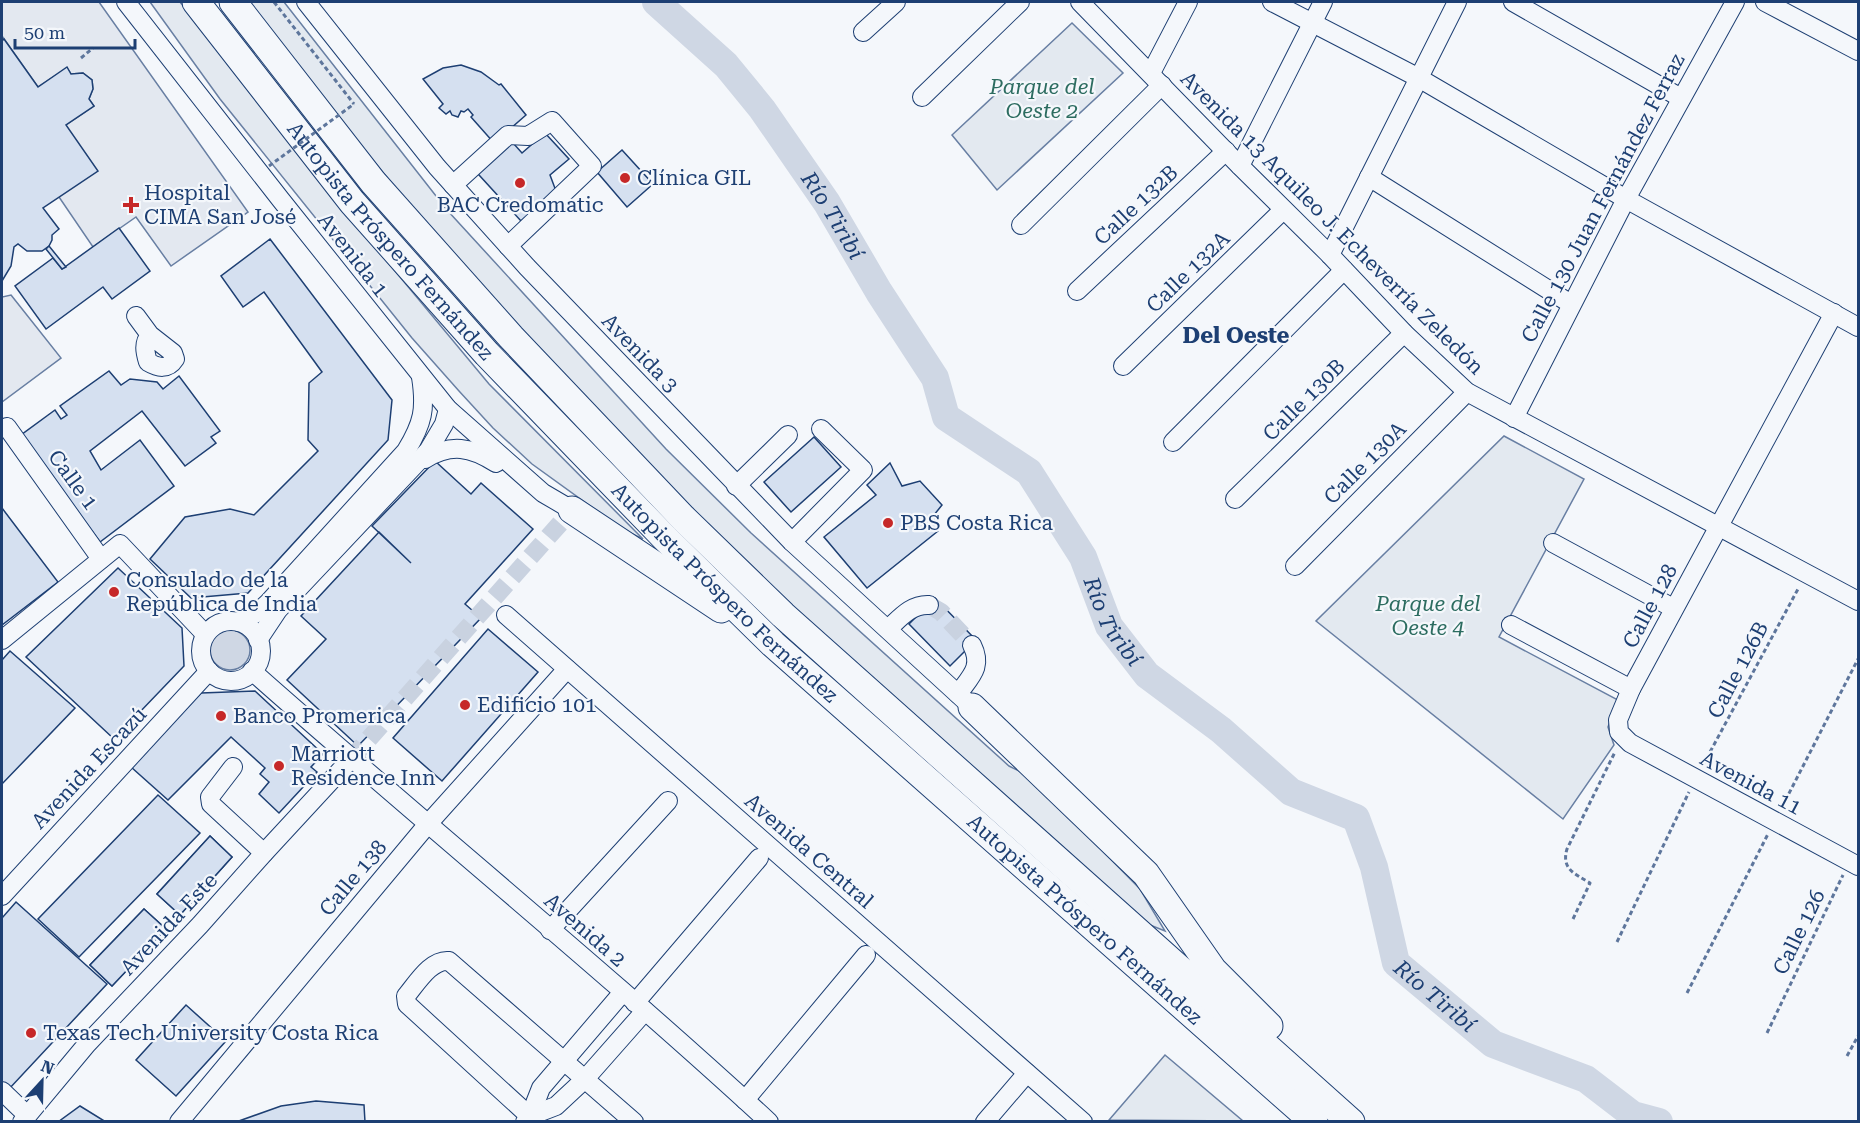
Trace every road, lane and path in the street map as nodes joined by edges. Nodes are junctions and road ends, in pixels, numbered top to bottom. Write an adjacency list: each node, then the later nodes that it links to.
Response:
1 (126, 2): 44 (street, Avenida 1)
2 (196, 2): 73 (highway, Autopista Próspero Fernández)
3 (232, 2): 104 (highway, Autopista Próspero Fernández)
4 (274, 2): 26 (path, bridge)
5 (306, 2): 29 (street, Avenida 3)
6 (896, 2): 17 (street)
7 (1020, 2): 23 (street)
8 (1080, 2): 22 (street, Avenida 13 Aquileo J. Echeverría Zeledón)
9 (1188, 2): 22 (street)
10 (1272, 2): 16 (street)
11 (1323, 2): 16 (street)
12 (1457, 2): 21 (street)
13 (1513, 2): 24 (street)
14 (1735, 2): 24 (street, Calle 130 Juan Fernández Ferraz)
15 (1764, 2): 19 (street)
16 (1313, 22): 21 (street); 27 (street)
17 (863, 32)
18 (93, 48): 20 (path)
19 (1858, 51)
20 (81, 57)
21 (1417, 77): 28 (street); 30 (street)
22 (1156, 79): 25 (street, Avenida 13 Aquileo J. Echeverría Zeledón); 32 (street)
23 (922, 97)
24 (1681, 98): 30 (street, Calle 130 Juan Fernández Ferraz)
25 (1226, 151): 27 (street, Avenida 13 Aquileo J. Echeverría Zeledón); 36 (street, Calle 132B)
26 (269, 166)
27 (1240, 166): 31 (street, Avenida 13 Aquileo J. Echeverría Zeledón)
28 (1369, 177): 34 (street); 37 (street)
29 (453, 184): 33 (street, Avenida 3); 33 (street)
30 (1626, 199): 37 (street, Calle 130 Juan Fernández Ferraz); 38 (street)
31 (1283, 210): 34 (street, Avenida 13 Aquileo J. Echeverría Zeledón); 43 (street, Calle 132A)
32 (1021, 225)
33 (508, 246): 53 (street, Avenida 3)
34 (1330, 255): 35 (street, Avenida 13 Aquileo J. Echeverría Zeledón)
35 (1344, 270): 41 (street, Avenida 13 Aquileo J. Echeverría Zeledón); 51 (street)
36 (1077, 291)
37 (1571, 304): 47 (street, Calle 130 Juan Fernández Ferraz)
38 (1834, 313): 40 (street); 57 (street, Calle 128)
39 (136, 316): 42 (street)
40 (1858, 327)
41 (1404, 333): 45 (street, Avenida 13 Aquileo J. Echeverría Zeledón); 55 (street, Calle 130B)
42 (150, 334)
43 (1123, 366)
44 (421, 377): 46 (street, Avenida 1); 67 (street)
45 (1467, 392): 47 (street, Avenida 13 Aquileo J. Echeverría Zeledón); 61 (street, Calle 130A)
46 (448, 409): 52 (street); 54 (street, Avenida 1)
47 (1514, 418): 57 (street, Avenida 13 Aquileo J. Echeverría Zeledón)
48 (7, 427): 60 (street, Calle 1)
49 (821, 429): 58 (street)
50 (788, 435): 53 (street)
51 (1173, 442)
52 (417, 463): 54 (street); 72 (street)
53 (736, 486): 58 (street, Avenida 3)
54 (543, 493): 56 (street, Avenida 1)
55 (1235, 499)
56 (572, 510): 73 (highway)
57 (1718, 527): 62 (street, Avenida 13 Aquileo J. Echeverría Zeledón); 65 (street, Calle 128)
58 (792, 542): 69 (street, Avenida 3)
59 (1553, 543): 65 (street)
60 (101, 559): 70 (street); 71 (street)
61 (1295, 566)
62 (1806, 574): 63 (street, Avenida 13 Aquileo J. Echeverría Zeledón); 83 (path, Calle 126B)
63 (1858, 602)
64 (929, 604): 69 (street)
65 (1673, 608): 78 (street, Calle 128)
66 (506, 615): 75 (street, Avenida Central)
67 (239, 622): 70 (street); 72 (street)
68 (1511, 625): 78 (street)
69 (888, 630): 79 (street, Avenida 3)
70 (206, 634): 76 (street)
71 (2, 640)
72 (258, 640): 77 (street)
73 (773, 644): 111 (highway, Autopista Próspero Fernández)
74 (972, 645): 79 (street)
75 (567, 669): 85 (street, Calle 138); 99 (street, Avenida Central)
76 (209, 671): 77 (street); 89 (street, Avenida Escazú)
77 (252, 671): 81 (street)
78 (1631, 689): 80 (street, Calle 128)
79 (965, 700): 104 (highway)
80 (1622, 737): 83 (street, Avenida 11); 90 (path)
81 (351, 759): 85 (street, Avenida 2); 86 (street, Avenida Este)
82 (233, 767): 86 (street)
83 (1696, 779): 88 (street, Avenida 11); 92 (path, Calle 126B)
84 (668, 801): 91 (street)
85 (427, 825): 91 (street, Avenida 2); 106 (street, Calle 138)
86 (264, 853): 103 (street, Avenida Este)
87 (759, 858): 94 (street)
88 (1854, 864): 95 (path, Calle 126)
89 (2, 896)
90 (1573, 919)
91 (550, 930): 94 (street, Avenida 2)
92 (1617, 942)
93 (866, 955): 102 (street)
94 (635, 1002): 98 (street); 100 (street); 102 (street, Avenida 2)
95 (1767, 1033)
96 (1858, 1036): 97 (path)
97 (1847, 1056)
98 (564, 1061): 100 (street); 105 (street); 105 (street)
99 (1027, 1072): 109 (street); 110 (street, Avenida Central)
100 (585, 1079): 105 (street); 107 (street)
101 (2, 1090): 103 (street)
102 (746, 1100): 108 (street, Avenida 2)
103 (25, 1118)
104 (1348, 1119)
105 (530, 1120)
106 (179, 1122)
107 (634, 1122)
108 (770, 1122)
109 (985, 1122)
110 (1083, 1122)
111 (1314, 1122)

